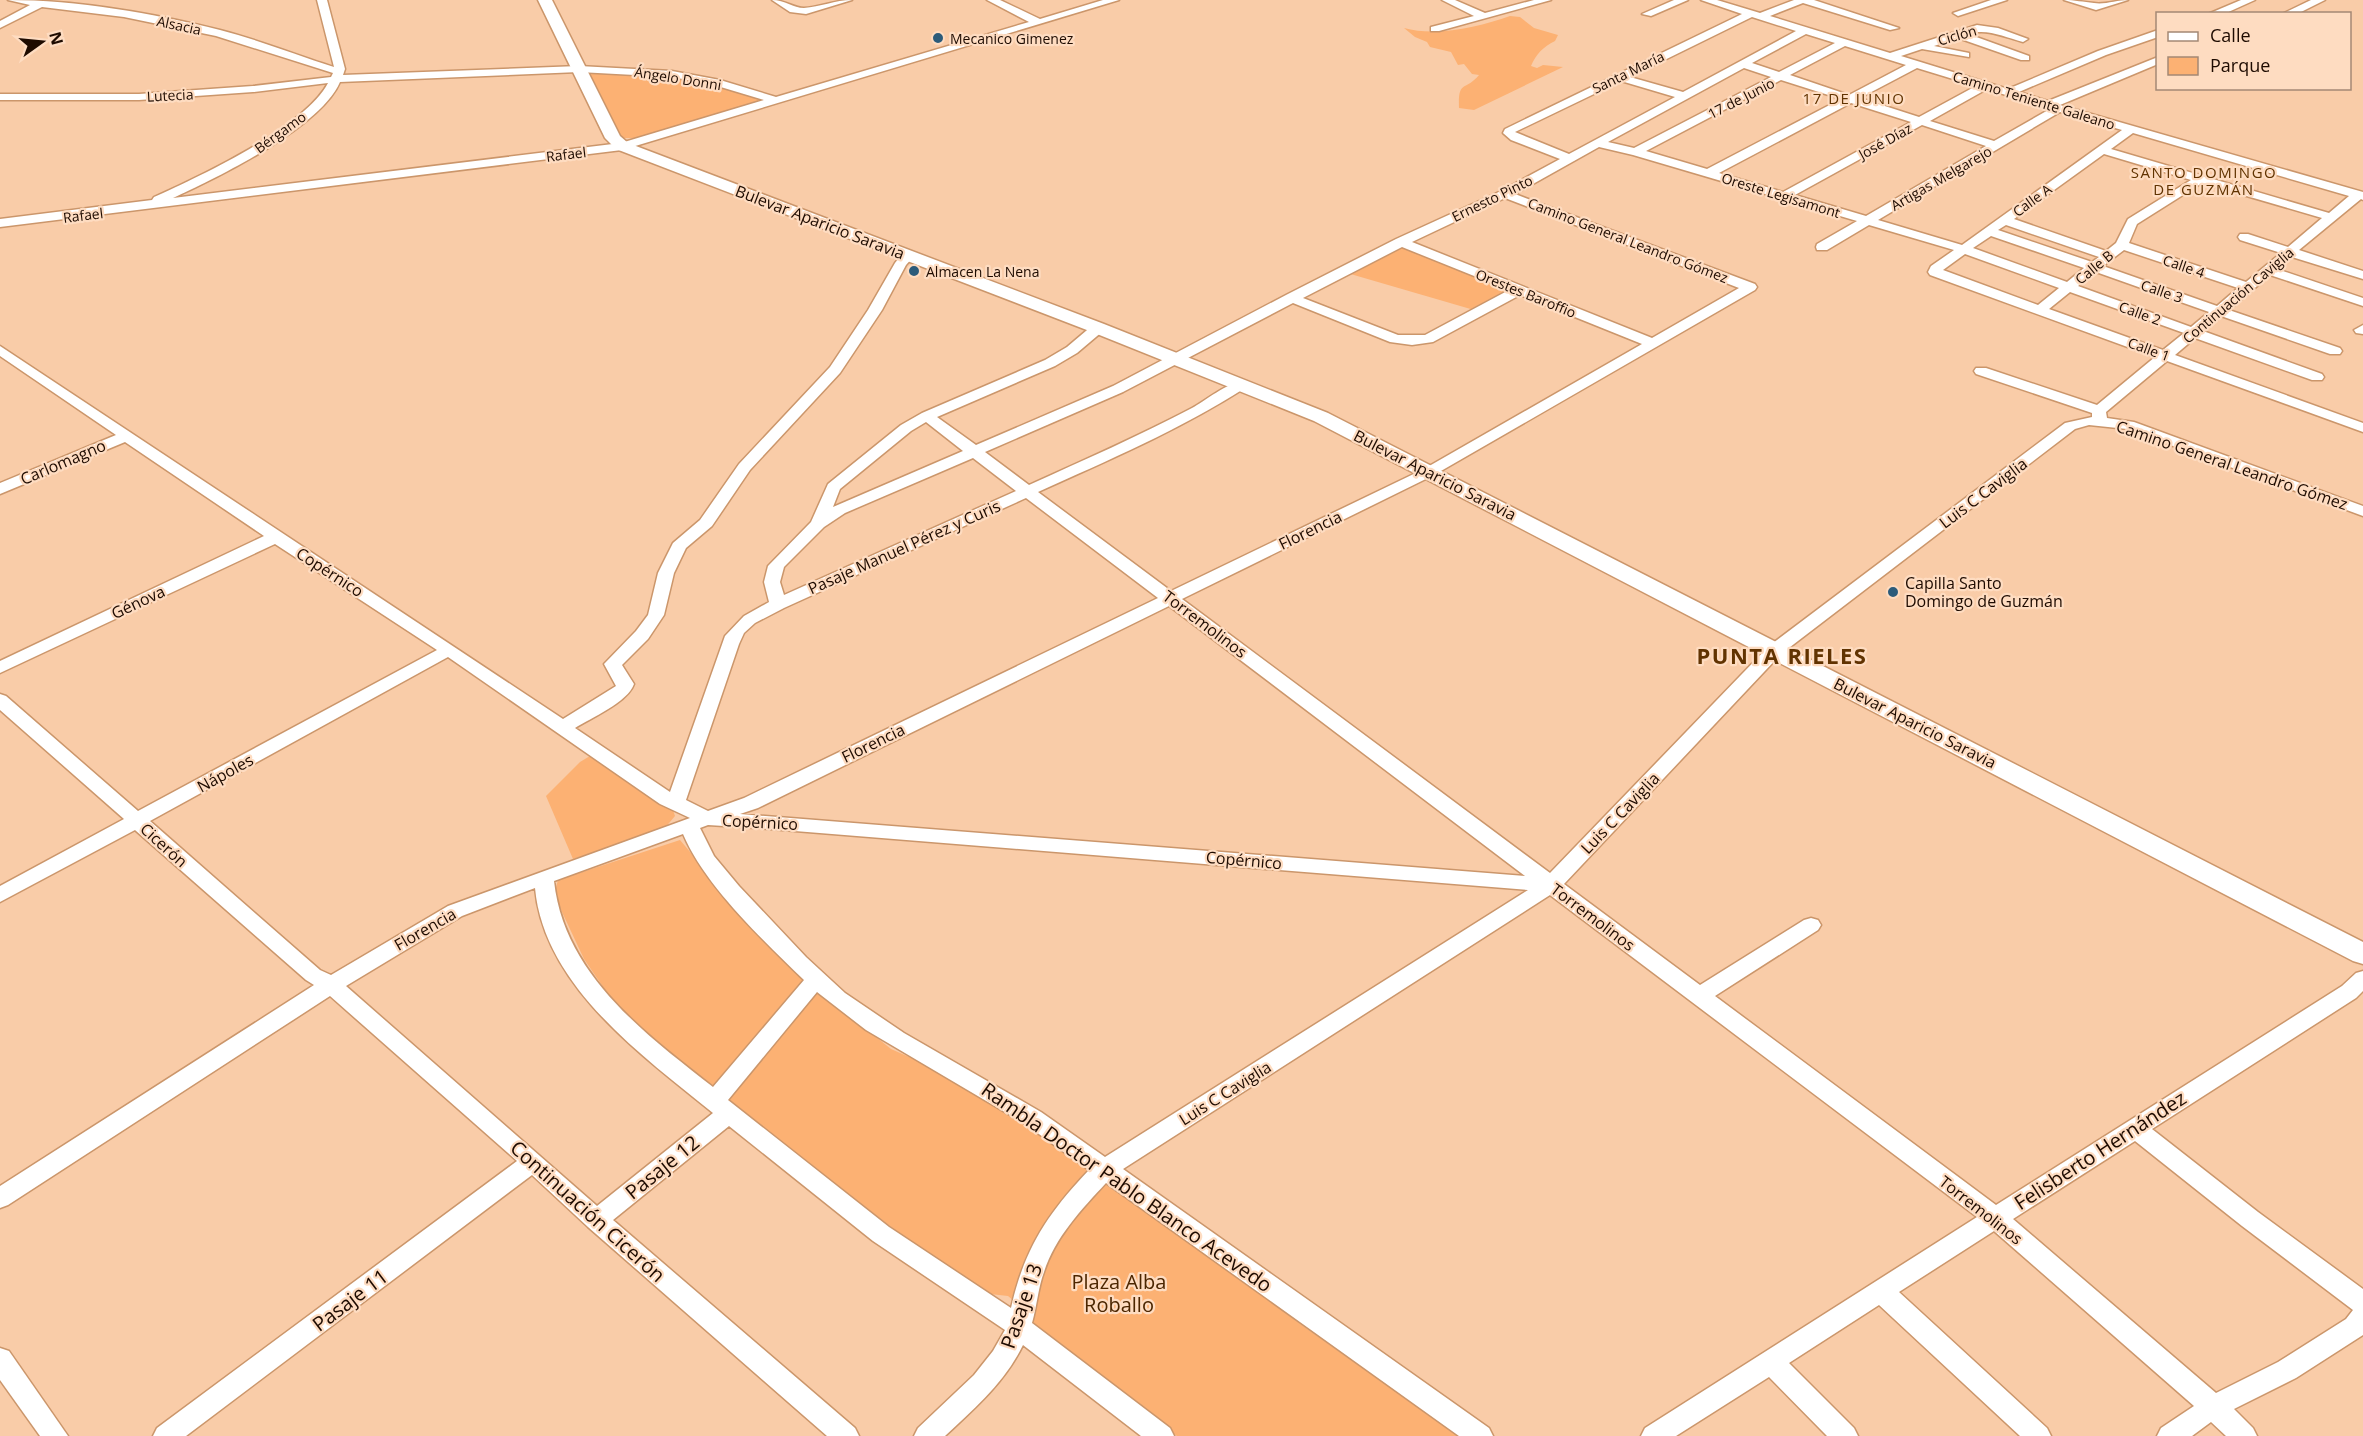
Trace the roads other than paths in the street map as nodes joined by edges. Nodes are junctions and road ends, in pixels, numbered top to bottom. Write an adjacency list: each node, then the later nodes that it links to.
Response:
1 (13, 0): 18 (street, Alsacia)
2 (322, 0): 36 (street)
3 (545, 0): 44 (street)
4 (777, 0): 5 (street)
5 (847, 0)
6 (992, 0): 26 (street)
7 (1114, 0): 26 (street, Rafael)
8 (1447, 0): 25 (street)
9 (1546, 0): 19 (street)
10 (1683, 0): 23 (street)
11 (1707, 0): 24 (street, Camino Teniente Galeano)
12 (1803, 0): 24 (street, Santa María); 28 (street)
13 (2002, 0): 22 (street)
14 (2069, 0): 15 (street)
15 (2123, 0)
16 (2250, 0): 20 (street)
17 (2320, 0): 21 (street)
18 (44, 1): 27 (street); 40 (street, Alsacia)
19 (1527, 2): 25 (street)
20 (2218, 12)
21 (2292, 12)
22 (1958, 13)
23 (1647, 14)
24 (1756, 15): 30 (street, Camino Teniente Galeano); 46 (street, Santa María)
25 (1482, 16): 29 (street)
26 (1038, 22): 53 (street, Rafael)
27 (0, 25)
28 (1894, 28)
29 (1435, 29)
30 (1805, 30): 34 (street, Camino Teniente Galeano); 42 (street, Ernesto Pinto)
31 (2156, 33): 49 (street)
32 (1957, 34): 33 (street, Ciclón); 35 (street, Ciclón); 39 (street)
33 (2023, 39)
34 (1845, 42): 38 (street, Camino Teniente Galeano); 47 (street, 17 de Junio)
35 (1920, 46): 37 (street); 38 (street, Ciclón)
36 (335, 52): 40 (street); 45 (street)
37 (1965, 55)
38 (1891, 56): 43 (street, Camino Teniente Galeano)
39 (2025, 58)
40 (300, 60): 45 (street, Alsacia)
41 (2156, 60): 54 (street, Artigas Melgarejo)
42 (1743, 64): 47 (street); 50 (street, Ernesto Pinto)
43 (1916, 64): 48 (street, Camino Teniente Galeano); 52 (street)
44 (579, 69): 45 (street, Alsacia); 53 (street, Ángelo Donni); 58 (street)
45 (339, 75): 51 (street, Lutecia); 68 (street, Bérgamo)
46 (1619, 77): 50 (street); 62 (street, Santa María)
47 (1782, 77): 52 (street); 61 (street, 17 de Junio)
48 (1985, 86): 49 (street, Camino Teniente Galeano); 55 (street, José Díaz)
49 (2007, 93): 54 (street, Camino Teniente Galeano)
50 (1684, 96): 57 (street, Ernesto Pinto)
51 (0, 97)
52 (1852, 98): 55 (street); 63 (street)
53 (775, 100): 58 (street, Rafael)
54 (2054, 107): 56 (street, Camino Teniente Galeano); 59 (street, Artigas Melgarejo)
55 (1922, 121): 59 (street); 66 (street, José Díaz)
56 (2131, 129): 60 (street, Calle A); 67 (street, Camino Teniente Galeano)
57 (1597, 143): 61 (street, Oreste Legisamont); 62 (street, Ernesto Pinto)
58 (622, 146): 68 (street, Rafael); 82 (street, Bulevar Aparicio Saravia)
59 (1997, 146): 71 (street, Artigas Melgarejo)
60 (2102, 150): 64 (street); 70 (street, Calle A)
61 (1636, 152): 63 (street, Oreste Legisamont)
62 (1568, 158): 65 (street, Ernesto Pinto)
63 (1709, 173): 66 (street, Oreste Legisamont)
64 (2200, 179): 69 (street); 78 (street, Calle B)
65 (1505, 194): 77 (street, Ernesto Pinto); 88 (street, Camino General Leandro Gómez)
66 (1784, 196): 71 (street, Oreste Legisamont)
67 (2361, 196): 69 (street, Continuación Caviglia)
68 (139, 208): 72 (street, Rafael)
69 (2331, 218): 81 (street, Continuación Caviglia)
70 (2004, 220): 75 (street, Calle A); 83 (street)
71 (1867, 221): 79 (street, Artigas Melgarejo); 80 (street, Oreste Legisamont)
72 (28, 222): 73 (street, Rafael); 74 (street)
73 (0, 224)
74 (0, 231)
75 (1989, 231): 80 (street, Calle A); 84 (street, Calle 3)
76 (2244, 237): 81 (street)
77 (1401, 242): 91 (street, Orestes Baroffio); 92 (street, Ernesto Pinto)
78 (2122, 245): 83 (street, Calle B); 89 (street, Calle 4)
79 (1822, 247)
80 (1963, 249): 86 (street, Calle A); 90 (street, Calle 2)
81 (2290, 252): 85 (street, Continuación Caviglia); 87 (street)
82 (908, 256): 96 (street, Bulevar Aparicio Saravia); 123 (street)
83 (2108, 256): 84 (street, Calle B)
84 (2093, 267): 90 (street, Calle B); 95 (street, Calle 3)
85 (2268, 270): 89 (street, Continuación Caviglia); 93 (street)
86 (1935, 272): 94 (street, Calle 1)
87 (2363, 275)
88 (1750, 287): 98 (street, Florencia)
89 (2247, 287): 95 (street, Continuación Caviglia)
90 (2069, 288): 94 (street, Calle B); 97 (street, Calle 2)
91 (1519, 290): 92 (street); 98 (street, Orestes Baroffio)
92 (1291, 298): 102 (street, Ernesto Pinto)
93 (2363, 302)
94 (2040, 310): 101 (street, Calle 1)
95 (2218, 311): 97 (street, Continuación Caviglia); 100 (street, Calle 3)
96 (1098, 328): 102 (street, Bulevar Aparicio Saravia); 106 (street)
97 (2193, 332): 101 (street, Continuación Caviglia); 104 (street, Calle 2)
98 (1652, 343): 111 (street, Florencia)
99 (0, 350): 109 (street, Copérnico)
100 (2335, 351)
101 (2166, 355): 107 (street, Continuación Caviglia); 108 (street, Calle 1)
102 (1175, 358): 105 (street, Bulevar Aparicio Saravia); 110 (street, Ernesto Pinto)
103 (1981, 371): 107 (street, Camino General Leandro Gómez)
104 (2317, 378)
105 (1240, 385): 111 (street, Bulevar Aparicio Saravia); 113 (street, Pasaje Manuel Pérez y Curis)
106 (927, 416): 110 (street, Torremolinos); 115 (street)
107 (2099, 416): 114 (street, Camino General Leandro Gómez); 120 (street, Luis C Caviglia)
108 (2363, 428)
109 (126, 436): 112 (street, Carlomagno); 116 (street, Copérnico)
110 (975, 452): 113 (street, Torremolinos); 115 (street, Ernesto Pinto)
111 (1429, 472): 117 (street, Florencia); 120 (street, Bulevar Aparicio Saravia)
112 (0, 489)
113 (1029, 492): 117 (street, Torremolinos); 118 (street, Pasaje Manuel Pérez y Curis)
114 (2363, 511)
115 (818, 524): 118 (street)
116 (276, 537): 119 (street, Copérnico); 121 (street, Génova)
117 (1170, 597): 126 (street, Florencia); 128 (street, Torremolinos)
118 (778, 604): 124 (street, Pasaje Manuel Pérez y Curis)
119 (449, 650): 123 (street, Copérnico); 125 (street, Nápoles)
120 (1775, 650): 128 (street, Luis C Caviglia); 131 (street, Bulevar Aparicio Saravia)
121 (0, 668)
122 (0, 700): 125 (street, Cicerón)
123 (561, 728): 124 (street, Copérnico)
124 (675, 804): 126 (street, Copérnico)
125 (136, 821): 129 (street, Nápoles); 134 (street, Cicerón)
126 (698, 823): 127 (street, Florencia); 128 (street, Copérnico); 133 (street, Rambla Doctor Pablo Blanco Acevedo)
127 (544, 877): 134 (street, Florencia); 136 (street)
128 (1551, 885): 135 (street, Torremolinos); 139 (street, Luis C Caviglia)
129 (0, 895)
130 (1811, 925): 135 (street)
131 (2363, 954)
132 (2363, 978): 137 (street, Felisberto Hernández)
133 (816, 979): 136 (street, Pasaje 12); 139 (street, Rambla Doctor Pablo Blanco Acevedo)
134 (331, 985): 138 (street, Continuación Cicerón); 140 (street, Florencia)
135 (1699, 996): 141 (street, Torremolinos)
136 (722, 1107): 142 (street, Pasaje 12); 146 (street)
137 (2135, 1128): 141 (street, Felisberto Hernández); 144 (street)
138 (533, 1162): 142 (street, Continuación Cicerón); 151 (street, Pasaje 11)
139 (1106, 1168): 146 (street, Pasaje 13); 155 (street, Rambla Doctor Pablo Blanco Acevedo)
140 (0, 1198)
141 (1995, 1218): 143 (street, Felisberto Hernández); 149 (street, Torremolinos)
142 (596, 1220): 152 (street, Continuación Cicerón)
143 (1881, 1291): 148 (street, Felisberto Hernández); 158 (street)
144 (2363, 1303)
145 (2363, 1316): 149 (street)
146 (1018, 1326): 153 (street, Pasaje 13); 154 (street)
147 (0, 1359): 150 (street)
148 (1772, 1362): 156 (street, Felisberto Hernández); 157 (street)
149 (2213, 1407): 159 (street); 160 (street, Torremolinos)
150 (55, 1436)
151 (166, 1436)
152 (846, 1436)
153 (927, 1436)
154 (1161, 1436)
155 (1480, 1436)
156 (1654, 1436)
157 (1845, 1436)
158 (2038, 1436)
159 (2170, 1436)
160 (2244, 1436)

